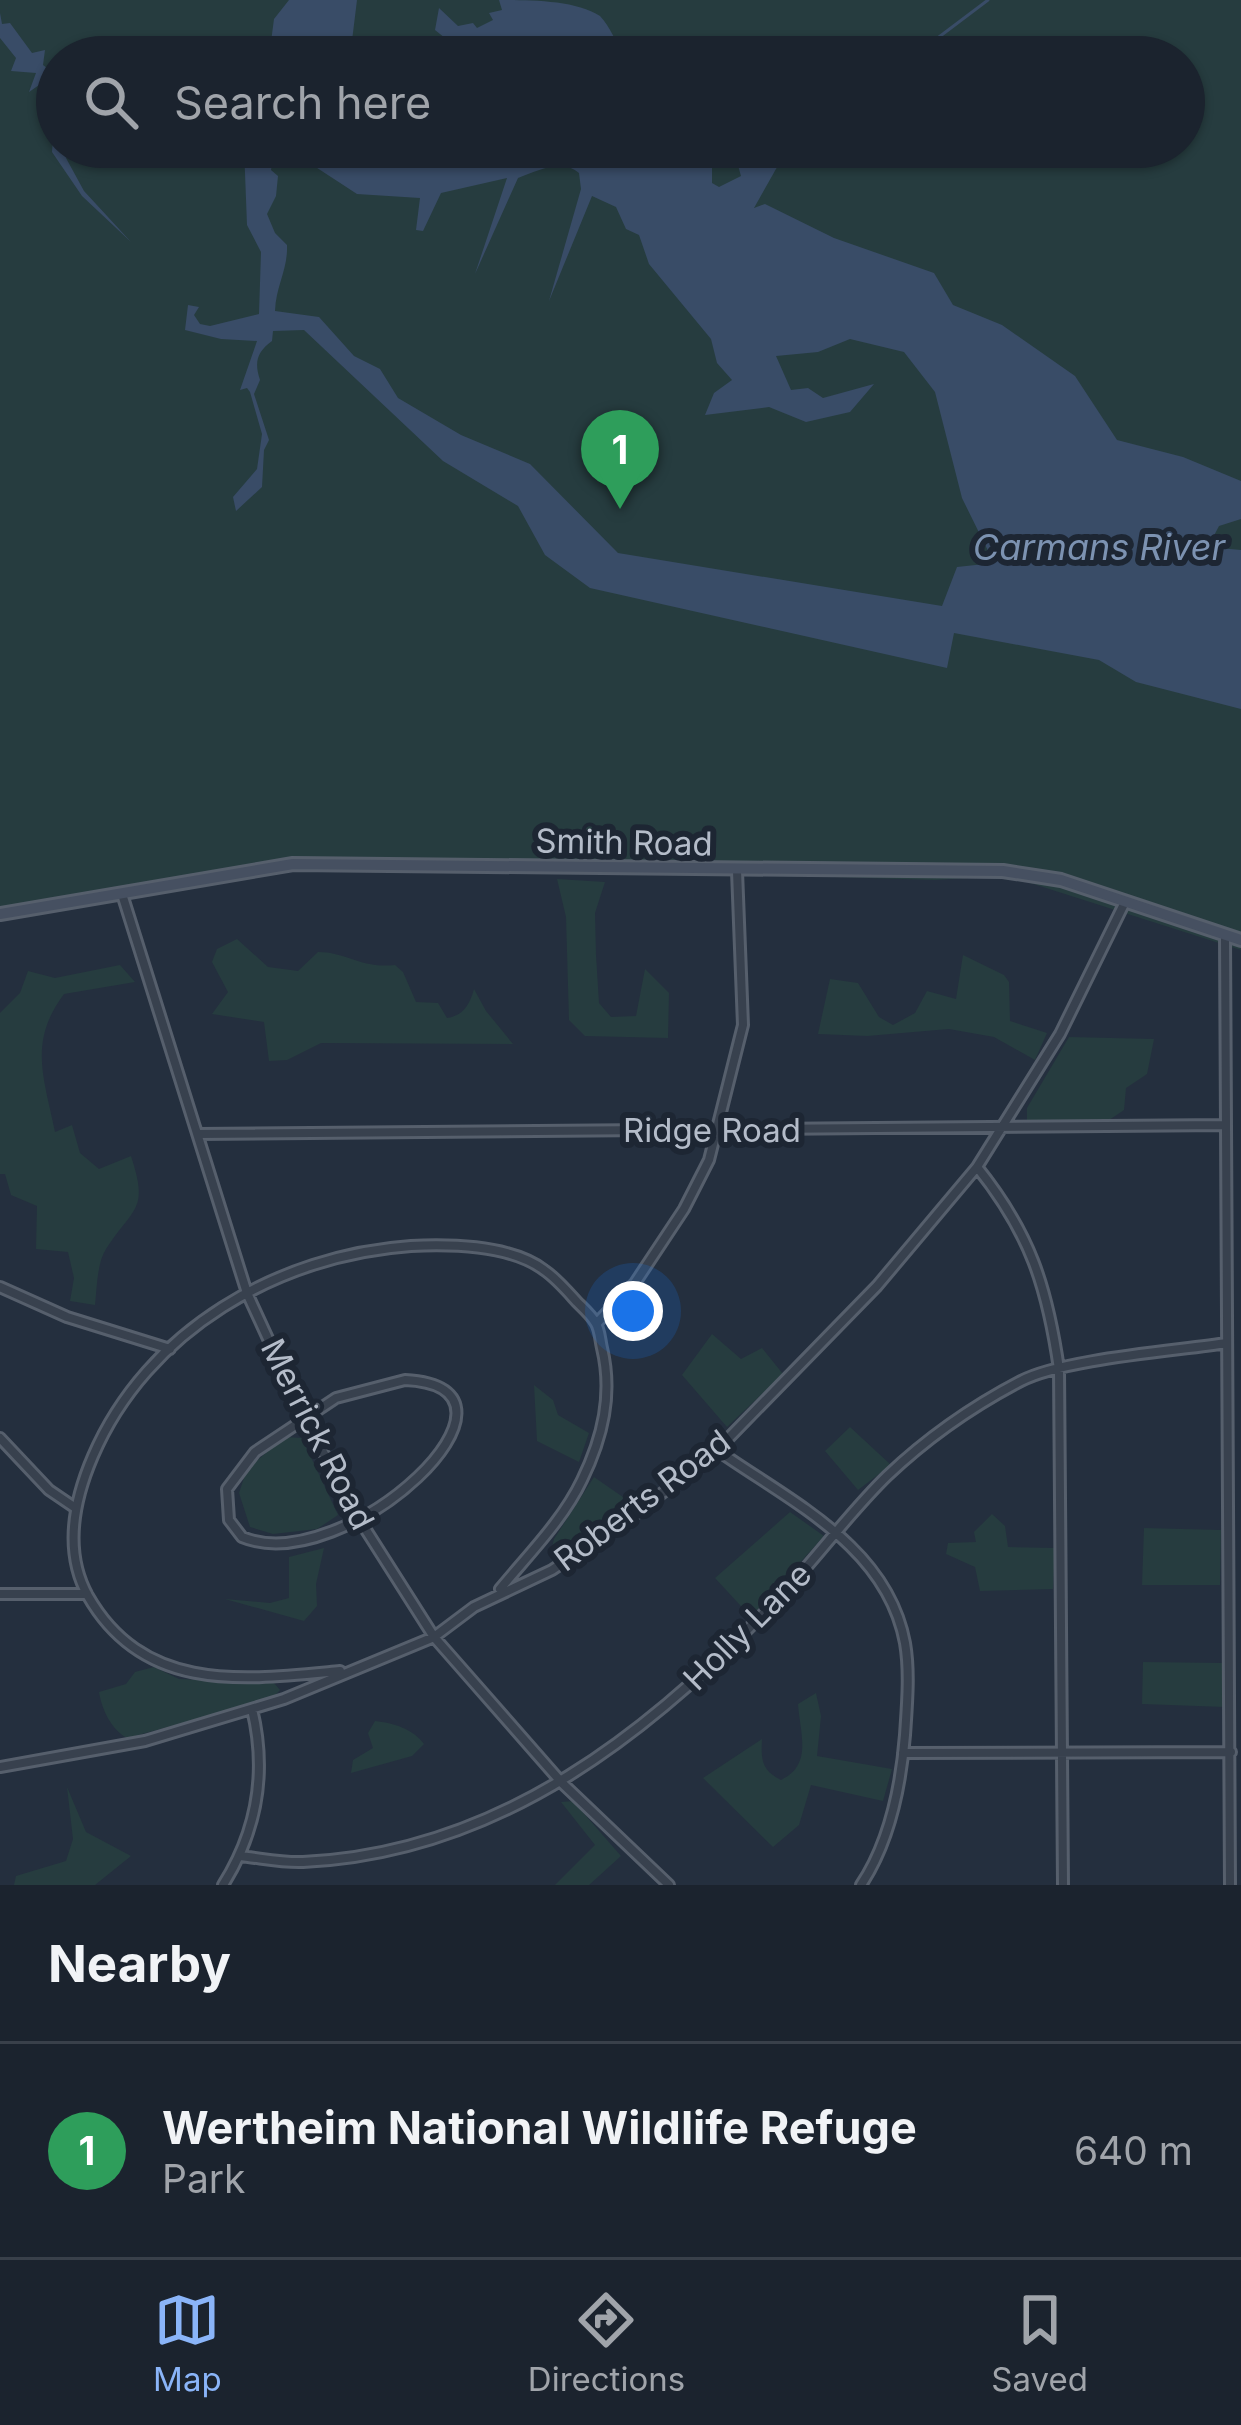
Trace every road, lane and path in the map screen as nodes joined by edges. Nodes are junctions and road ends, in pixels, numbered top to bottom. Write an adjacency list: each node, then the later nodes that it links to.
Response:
1 (737, 871): 2 (street, Smith Road); 3 (street, Smith Road); 9 (street)
2 (122, 894): 4 (street, Smith Road); 10 (street, Merrick Road)
3 (1125, 902): 5 (street, Smith Road); 8 (street, Roberts Road)
4 (0, 914)
5 (1226, 936): 6 (street, Smith Road); 7 (street)
6 (1241, 940)
7 (1226, 1125): 8 (street, Ridge Road); 15 (street)
8 (1004, 1127): 9 (street, Ridge Road); 11 (street, Roberts Road)
9 (718, 1130): 10 (street, Ridge Road); 14 (street)
10 (198, 1134): 13 (street, Merrick Road)
11 (977, 1167): 17 (street); 20 (street, Roberts Road)
12 (0, 1287): 16 (street)
13 (247, 1293): 14 (street); 16 (street); 18 (street, Merrick Road)
14 (597, 1323): 24 (street)
15 (1227, 1343): 17 (street, Holly Lane); 30 (street)
16 (170, 1349): 21 (street)
17 (1059, 1369): 23 (street, Holly Lane); 31 (street)
18 (304, 1417): 22 (street, Merrick Road); 22 (street); 22 (street)
19 (0, 1438): 21 (street)
20 (717, 1450): 23 (street); 24 (street, Roberts Road)
21 (74, 1507): 26 (street)
22 (359, 1519): 27 (street, Merrick Road)
23 (838, 1534): 32 (street); 34 (street, Holly Lane)
24 (496, 1593): 27 (street, Roberts Road)
25 (0, 1594): 26 (street)
26 (87, 1594): 28 (street)
27 (434, 1637): 28 (street, Roberts Road); 34 (street, Merrick Road)
28 (348, 1670): 29 (street, Roberts Road)
29 (252, 1709): 33 (street, Roberts Road); 35 (street)
30 (1231, 1752): 31 (street); 40 (street)
31 (1061, 1753): 32 (street); 39 (street)
32 (904, 1754): 38 (street)
33 (0, 1767)
34 (562, 1783): 35 (street, Holly Lane); 37 (street, Merrick Road)
35 (239, 1856): 36 (street)
36 (223, 1885)
37 (669, 1885)
38 (861, 1885)
39 (1063, 1885)
40 (1231, 1885)

